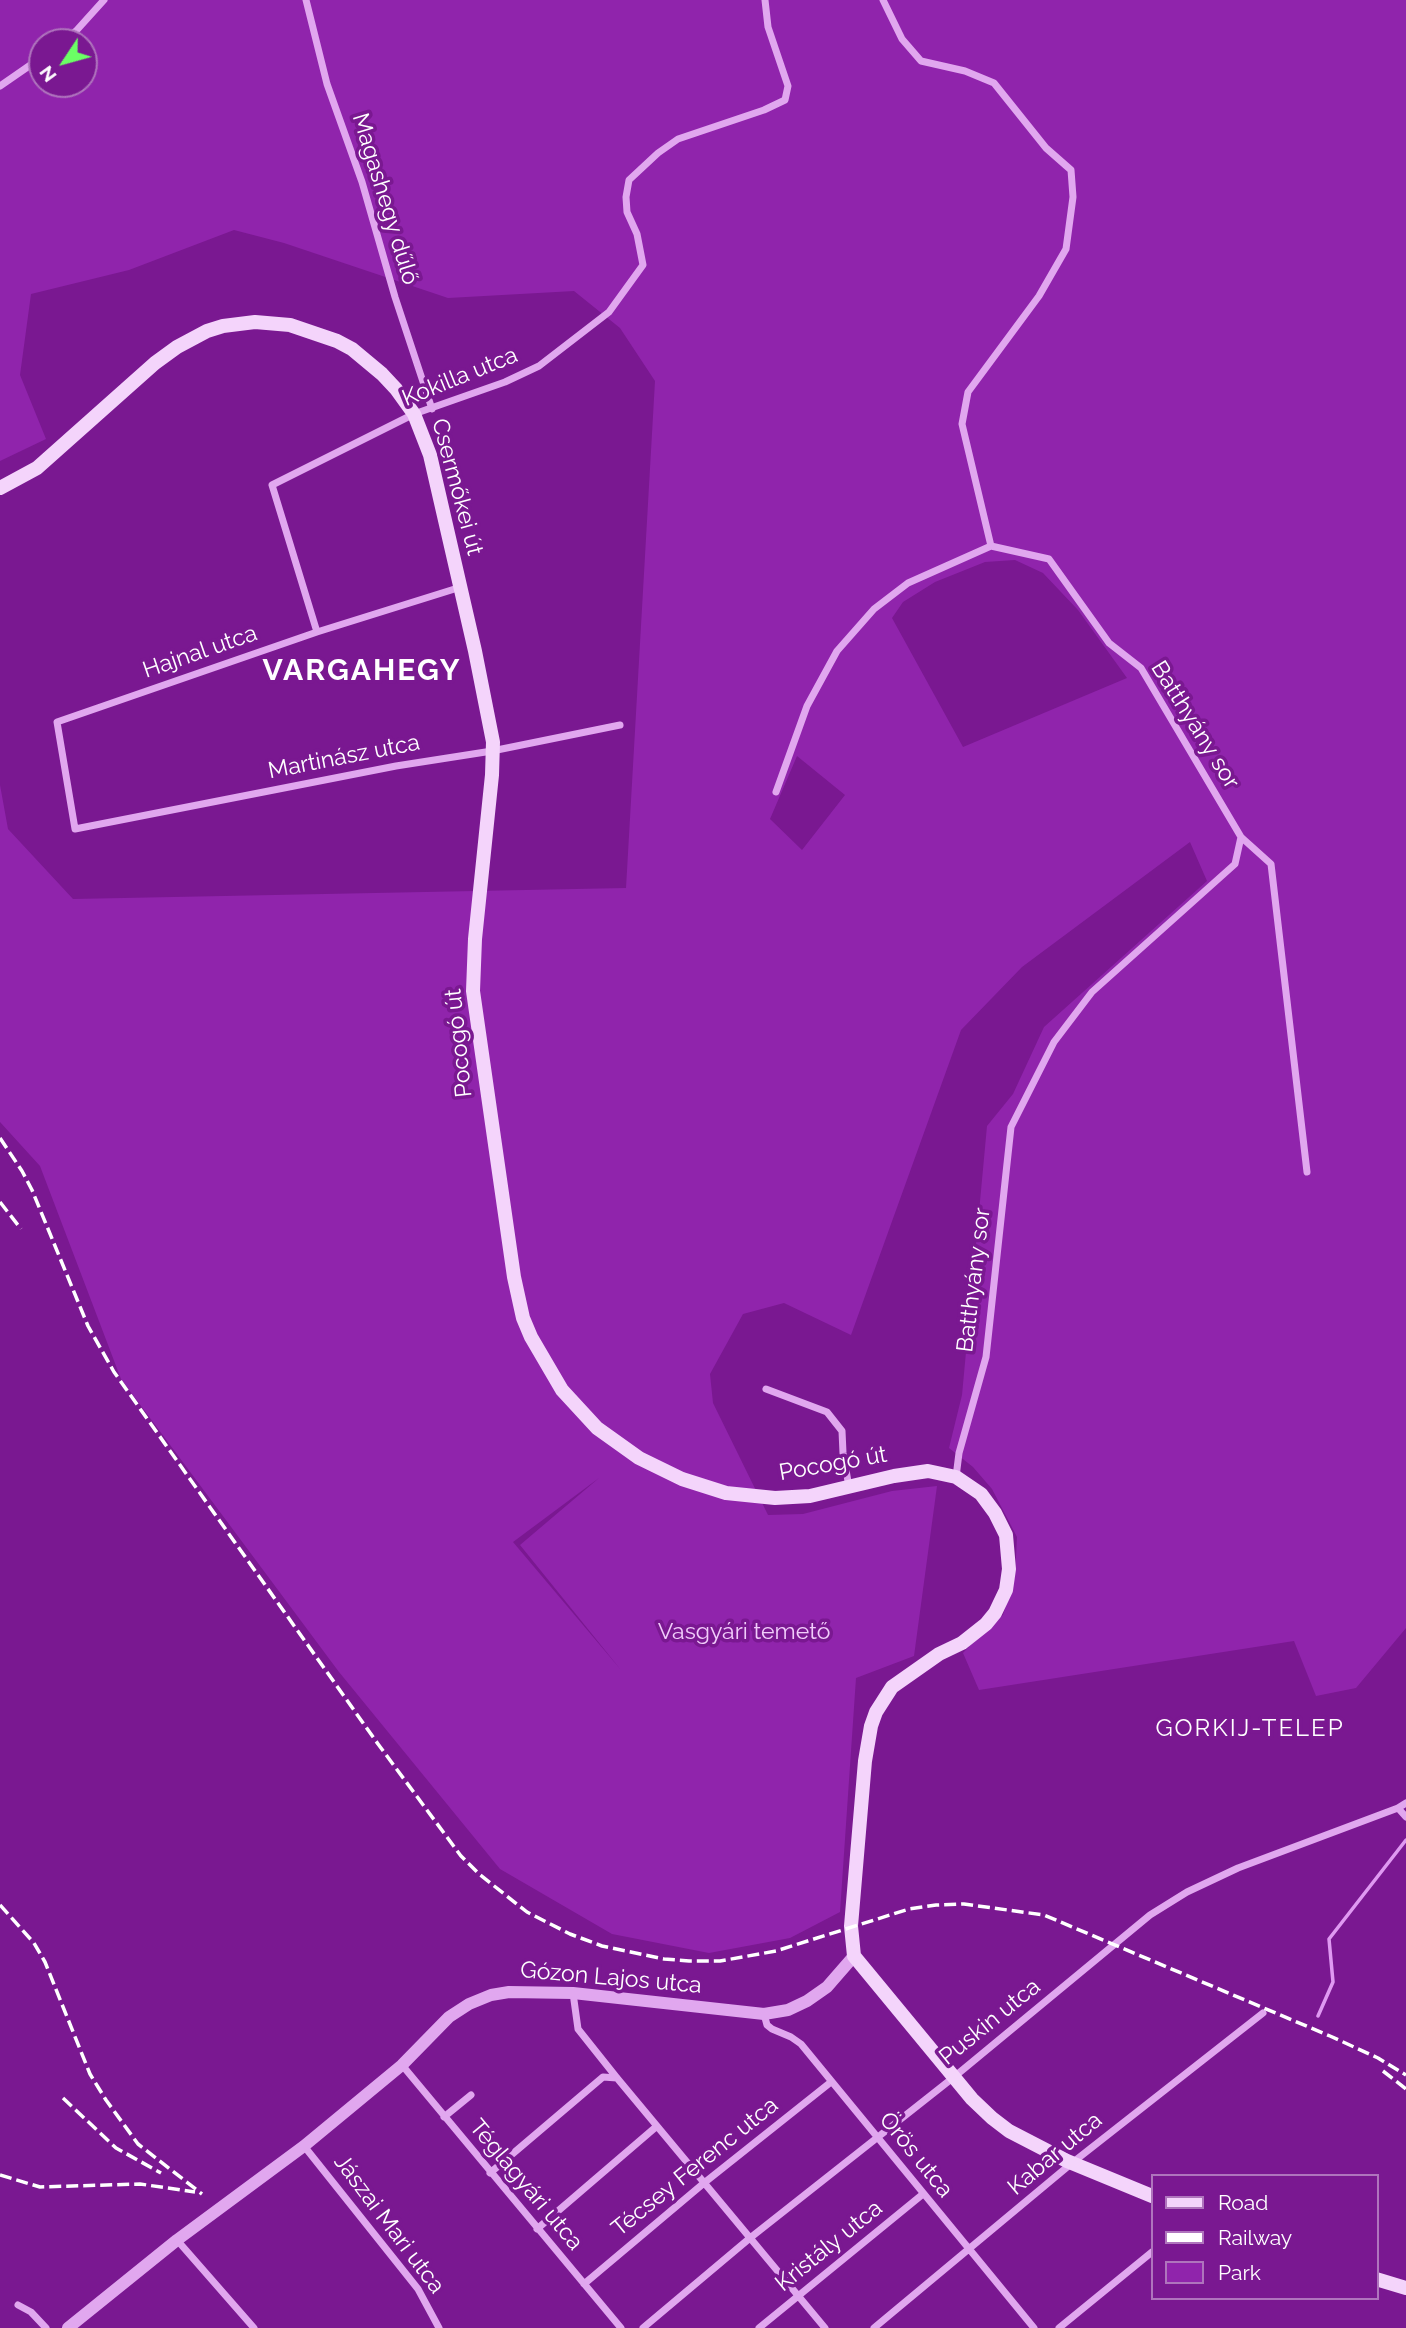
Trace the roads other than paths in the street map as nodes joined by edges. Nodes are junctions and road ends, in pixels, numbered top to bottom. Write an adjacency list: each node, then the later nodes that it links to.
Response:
1 (104, 0): 5 (street)
2 (306, 0): 8 (street, Magashegy dűlő)
3 (765, 0): 8 (street, Kokilla utca)
4 (883, 0): 11 (street)
5 (80, 28)
6 (28, 67): 7 (street)
7 (0, 86)
8 (432, 409): 9 (street, Kokilla utca)
9 (414, 414): 10 (main road, Csermőkei út); 12 (main road, Csermőkei út); 13 (street, Kokilla utca)
10 (0, 488)
11 (992, 546): 16 (street); 18 (street, Batthyány sor)
12 (461, 587): 13 (street, Hajnal utca); 15 (main road, Csermőkei út)
13 (317, 632): 17 (street, Hajnal utca)
14 (620, 725): 15 (street, Martinász utca)
15 (492, 751): 17 (street, Martinász utca); 19 (main road, Csermőkei út)
16 (776, 792)
17 (75, 829)
18 (1241, 837): 20 (street, Batthyány sor); 22 (street, Batthyány sor)
19 (483, 861): 23 (main road, Pocogó út)
20 (1307, 1172)
21 (766, 1389): 23 (street)
22 (956, 1478): 23 (main road, Pocogó út); 27 (main road, Pocogó út)
23 (849, 1488)
24 (1406, 1803): 25 (street, Puskin utca)
25 (1398, 1808): 26 (street); 32 (street, Puskin utca)
26 (1406, 1817)
27 (854, 1956): 30 (street, Gózon Lajos utca); 32 (main road)
28 (573, 1993): 30 (street, Gózon Lajos utca); 31 (street, Gózon Lajos utca); 33 (street)
29 (1263, 2013): 40 (street, Kabar utca)
30 (764, 2014): 34 (street, Örös utca)
31 (402, 2065): 36 (street, Téglagyári utca); 39 (street, Gózon Lajos utca)
32 (954, 2077): 38 (street, Puskin utca); 40 (main road)
33 (617, 2078): 37 (street); 41 (street)
34 (831, 2082): 38 (street, Örös utca); 42 (street, Técsey Ferenc utca)
35 (471, 2095): 36 (street)
36 (444, 2117): 41 (street, Téglagyári utca)
37 (657, 2126): 42 (street); 45 (street)
38 (877, 2139): 43 (street, Örös utca); 46 (street, Puskin utca)
39 (304, 2146): 47 (street, Gózon Lajos utca); 58 (street, Jászai Mari utca)
40 (1072, 2163): 44 (main road); 48 (street, Kabar utca)
41 (490, 2173): 45 (street, Téglagyári utca)
42 (704, 2183): 46 (street); 51 (street, Técsey Ferenc utca)
43 (923, 2194): 48 (street, Örös utca); 53 (street, Kristály utca)
44 (1150, 2195)
45 (537, 2229): 51 (street, Téglagyári utca)
46 (750, 2238): 53 (street); 60 (street, Puskin utca)
47 (177, 2240): 56 (street, Gózon Lajos utca); 57 (street)
48 (969, 2250): 63 (street, Kabar utca); 64 (street, Örös utca)
49 (1150, 2254): 65 (street)
50 (1378, 2280): 52 (main road)
51 (583, 2284): 59 (street, Téglagyári utca)
52 (1406, 2288)
53 (798, 2296): 61 (street, Kristály utca); 62 (street)
54 (18, 2305): 55 (street)
55 (46, 2328)
56 (68, 2328)
57 (254, 2328)
58 (439, 2328)
59 (621, 2328)
60 (643, 2328)
61 (759, 2328)
62 (825, 2328)
63 (874, 2328)
64 (1034, 2328)
65 (1059, 2328)

